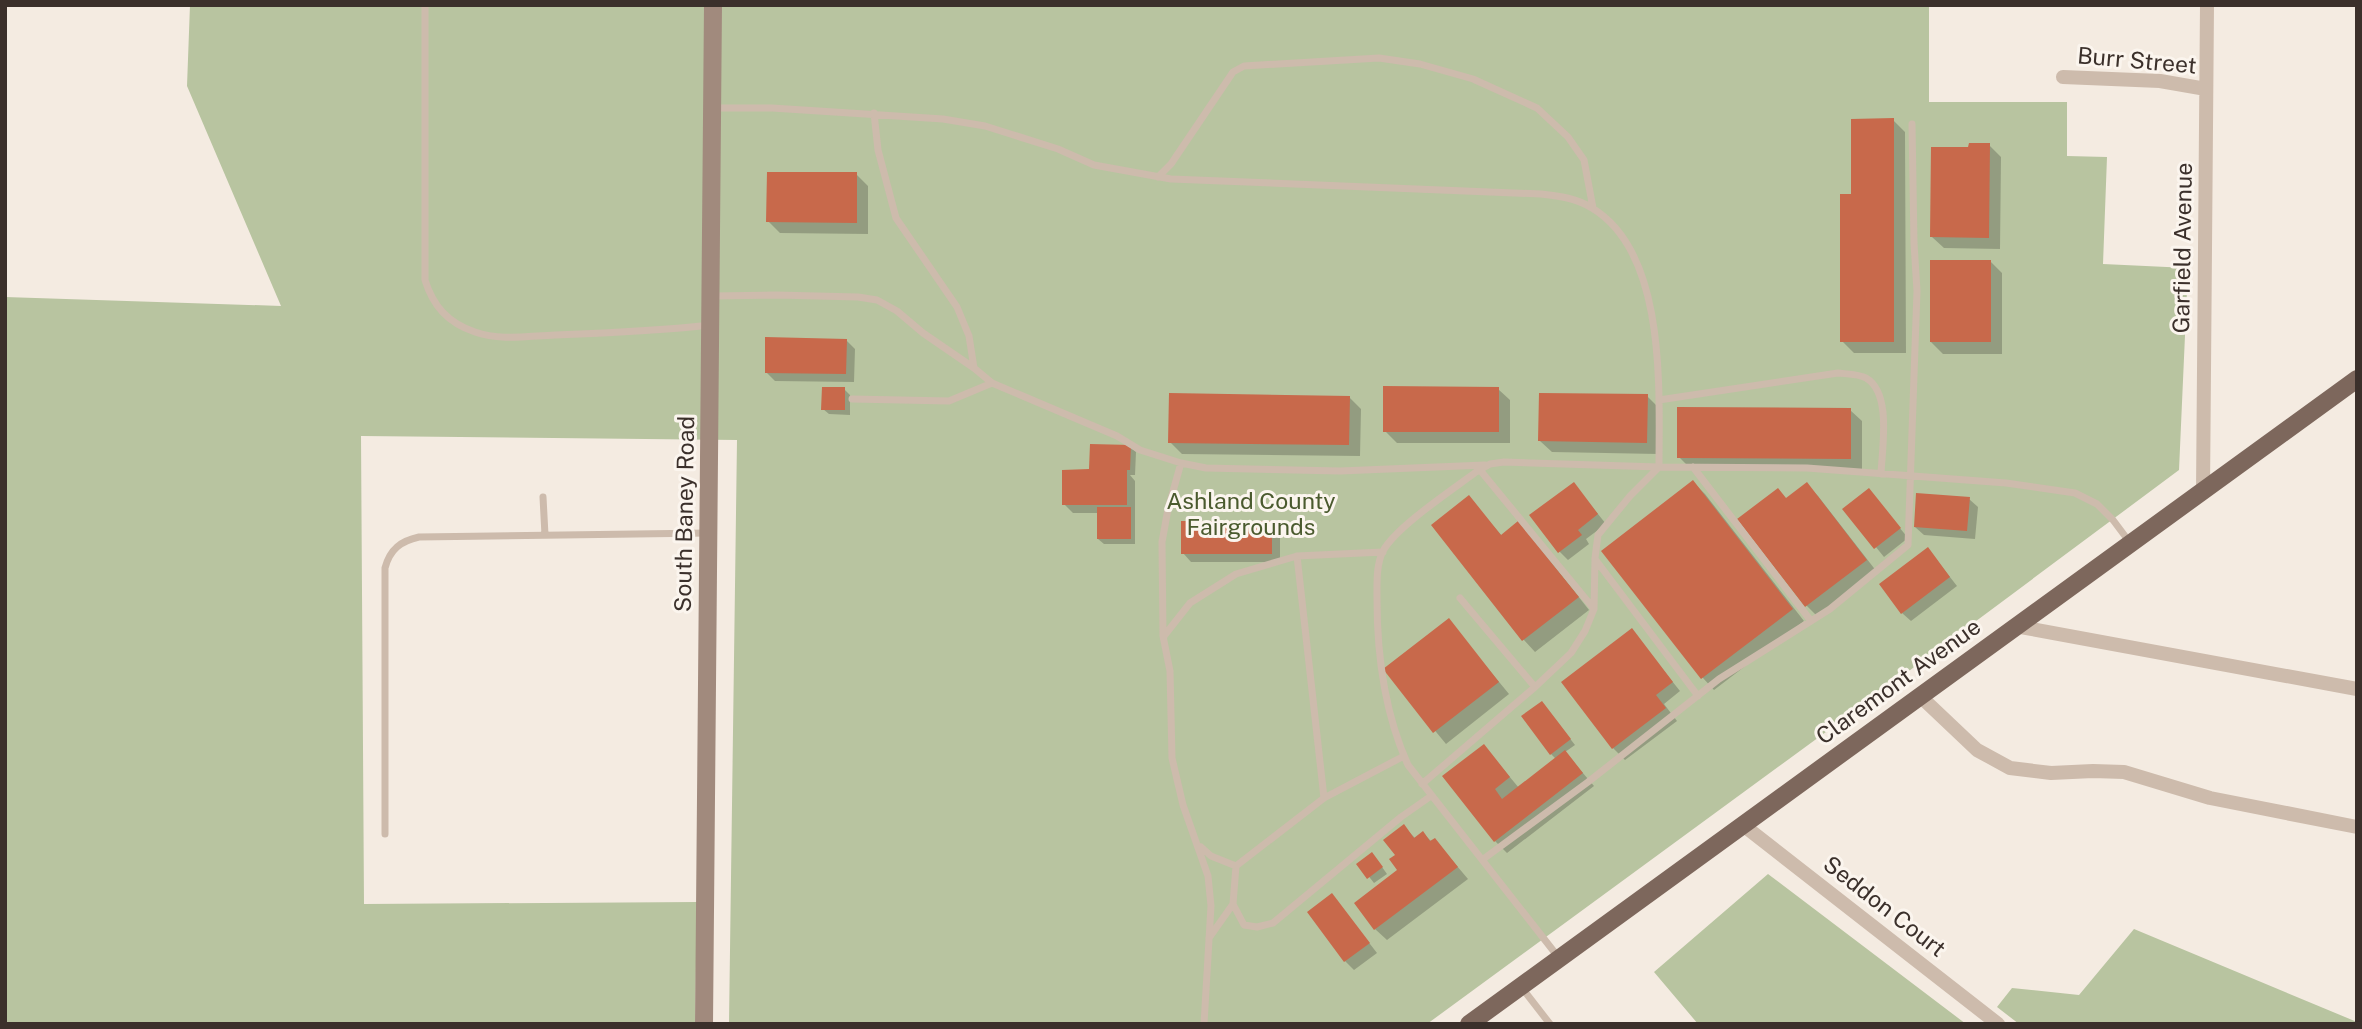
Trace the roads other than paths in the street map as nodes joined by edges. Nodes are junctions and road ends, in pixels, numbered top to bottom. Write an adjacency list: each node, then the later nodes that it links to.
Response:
1 (425, 5): 12 (lane)
2 (713, 5): 6 (street, South Baney Road)
3 (2207, 5): 5 (street, Garfield Avenue)
4 (2063, 77): 5 (street, Burr Street)
5 (2206, 89): 25 (street, Garfield Avenue)
6 (712, 108): 7 (lane); 11 (street, South Baney Road)
7 (874, 113): 9 (lane); 13 (lane)
8 (1912, 124): 24 (lane)
9 (1158, 177): 10 (lane); 10 (lane)
10 (1593, 208): 17 (lane)
11 (712, 296): 12 (street, South Baney Road); 13 (lane)
12 (711, 325): 27 (street, South Baney Road)
13 (974, 368): 15 (lane)
14 (2357, 379): 25 (main road, Claremont Avenue)
15 (992, 383): 16 (lane); 18 (lane)
16 (852, 399)
17 (1659, 400): 20 (lane); 23 (lane)
18 (1181, 463): 19 (lane); 37 (lane)
19 (1490, 464): 20 (lane); 22 (lane)
20 (1659, 467): 21 (lane); 32 (lane)
21 (1693, 467): 23 (lane); 35 (lane)
22 (1480, 470): 30 (lane); 34 (lane)
23 (1881, 474): 24 (lane)
24 (1912, 476): 29 (lane); 35 (lane)
25 (2203, 492): 29 (main road, Claremont Avenue)
26 (543, 497): 28 (lane)
27 (708, 533): 28 (lane); 56 (street, South Baney Road)
28 (545, 535): 48 (lane)
29 (2132, 544): 36 (main road, Claremont Avenue)
30 (1382, 552): 31 (lane); 42 (lane)
31 (1297, 556): 37 (lane); 45 (lane)
32 (1595, 558): 34 (lane); 40 (lane)
33 (1460, 598): 38 (lane)
34 (1594, 609): 38 (lane)
35 (1811, 621): 40 (lane)
36 (2015, 626): 39 (street); 41 (main road, Claremont Avenue)
37 (1163, 636): 49 (lane)
38 (1535, 687): 43 (lane)
39 (2357, 689)
40 (1698, 696): 50 (lane)
41 (1920, 696): 46 (main road, Claremont Avenue); 47 (street)
42 (1404, 756): 43 (lane); 45 (lane)
43 (1422, 785): 44 (lane)
44 (1431, 796): 50 (lane); 52 (lane)
45 (1325, 798): 51 (lane)
46 (1743, 825): 54 (main road, Claremont Avenue); 60 (street, Seddon Court)
47 (2357, 827)
48 (385, 834)
49 (1198, 844): 51 (lane); 53 (lane)
50 (1482, 860): 54 (lane)
51 (1237, 866): 52 (lane)
52 (1233, 904): 53 (lane)
53 (1209, 938): 57 (lane)
54 (1559, 958): 55 (main road, Claremont Avenue)
55 (1521, 986): 58 (main road, Claremont Avenue); 59 (lane)
56 (704, 1024)
57 (1204, 1024)
58 (1469, 1024)
59 (1550, 1024)
60 (1998, 1024)

